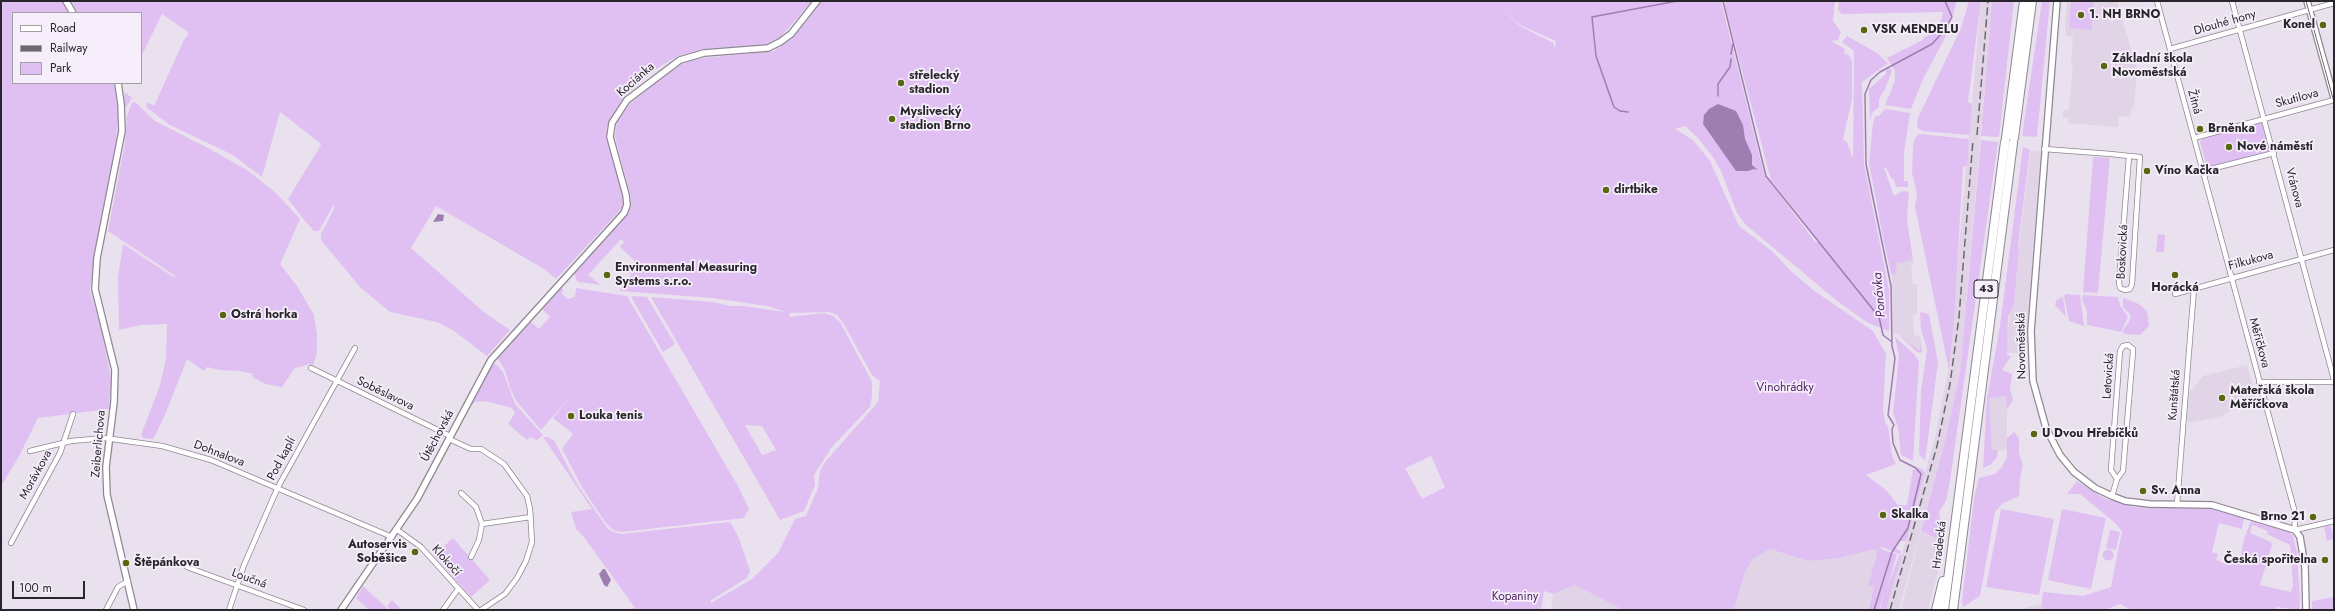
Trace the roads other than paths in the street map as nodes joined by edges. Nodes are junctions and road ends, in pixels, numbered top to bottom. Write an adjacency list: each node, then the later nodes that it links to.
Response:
1 (66, 1): 11 (street)
2 (817, 1): 26 (street, Kociánka)
3 (2024, 1): 18 (highway, 43)
4 (2032, 1): 18 (highway, 43)
5 (2057, 1): 19 (street, Novoměstská)
6 (2157, 1): 13 (street, Žitná)
7 (2232, 1): 12 (street, Vránova)
8 (2307, 1): 10 (street)
9 (2334, 3): 10 (street, Dlouhé hony)
10 (2309, 10): 12 (street, Dlouhé hony); 15 (street)
11 (72, 12)
12 (2240, 29): 13 (street, Dlouhé hony); 16 (street, Vránova)
13 (2170, 49): 17 (street, Žitná)
14 (118, 84): 35 (street, Zeiberlichova)
15 (2334, 99): 16 (street, Skutilova)
16 (2265, 118): 17 (street); 20 (street, Vránova)
17 (2194, 138): 22 (street)
18 (2010, 140): 40 (highway, 43)
19 (2044, 149): 21 (street, Boskovická); 43 (street, Novoměstská)
20 (2274, 153): 22 (street); 24 (street, Vránova)
21 (2128, 156): 21 (street, Boskovická)
22 (2203, 171): 25 (street, Měřičkova)
23 (2334, 250): 24 (street, Filkukova)
24 (2302, 258): 25 (street, Filkukova); 31 (street, Vránova)
25 (2231, 277): 27 (street, Filkukova); 33 (street, Měřičkova)
26 (562, 279): 36 (street, Útěchovská)
27 (2194, 288): 28 (street, Filkukova); 44 (street, Kunštátská)
28 (2174, 294)
29 (355, 348): 32 (street, Pod kaplí)
30 (311, 368): 32 (street, Soběslavova)
31 (2334, 381): 33 (street)
32 (336, 382): 36 (street, Soběslavova); 41 (street, Pod kaplí)
33 (2259, 382): 49 (street, Měřičkova)
34 (73, 414): 37 (street, Morávkova)
35 (110, 438): 37 (street, Dohnalova); 41 (street, Dohnalova); 55 (street, Zeiberlichova)
36 (450, 438): 45 (street, Soběslavova); 48 (street, Útěchovská)
37 (65, 442): 38 (street, Dohnalova); 52 (street, Morávkova)
38 (30, 451)
39 (2117, 478): 39 (street, Letovická); 43 (street, Letovická)
40 (1965, 484): 51 (highway, Hradecká / 43); 68 (highway, Hradecká / 43)
41 (278, 487): 50 (street, Dohnalova); 56 (street, Pod kaplí)
42 (462, 493): 47 (street)
43 (2112, 496): 44 (street, Novoměstská)
44 (2177, 504): 49 (street, Novoměstská)
45 (531, 517): 47 (street); 65 (street, Soběslavova)
46 (2334, 521): 49 (street)
47 (482, 524): 53 (street)
48 (396, 529): 50 (street, Útěchovská); 57 (street, Klokočí)
49 (2295, 530): 69 (street)
50 (392, 537): 62 (street, Útěchovská)
51 (1953, 541): 66 (highway); 67 (highway, Hradecká / 43)
52 (11, 543)
53 (471, 557)
54 (187, 567): 56 (street, Loučná)
55 (128, 581): 58 (street); 59 (street, Zeiberlichova)
56 (237, 585): 60 (street, Pod kaplí); 61 (street, Loučná)
57 (458, 589): 63 (street); 64 (street, Klokočí)
58 (106, 610)
59 (134, 610)
60 (228, 610)
61 (304, 610)
62 (341, 610)
63 (443, 610)
64 (478, 610)
65 (481, 610)
66 (1936, 610)
67 (1944, 610)
68 (1953, 610)
69 (2306, 610)

